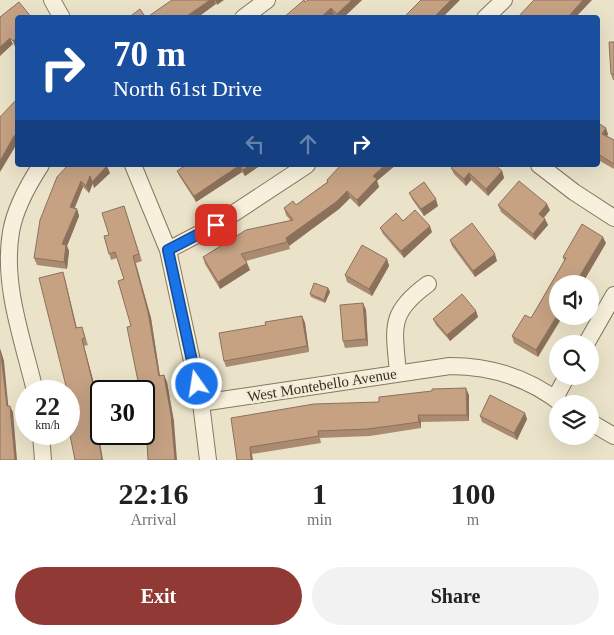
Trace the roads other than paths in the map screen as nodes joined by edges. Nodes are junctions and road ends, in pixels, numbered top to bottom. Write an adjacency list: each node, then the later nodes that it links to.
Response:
1 (52, 0): 4 (street)
2 (267, 0): 5 (street)
3 (504, 0): 6 (street)
4 (60, 15)
5 (247, 15)
6 (488, 15)
7 (40, 167): 17 (street)
8 (134, 167): 12 (street)
9 (304, 167): 12 (street)
10 (543, 167): 11 (street)
11 (614, 218)
12 (168, 250): 19 (street)
13 (428, 284): 16 (street)
14 (614, 295): 15 (street)
15 (591, 335)
16 (398, 373): 18 (street, West Montebello Avenue); 19 (street, West Montebello Avenue)
17 (33, 380)
18 (549, 396)
19 (202, 403): 24 (street)
20 (599, 427): 21 (street)
21 (614, 436)
22 (42, 445): 23 (street)
23 (44, 460)
24 (208, 460)

